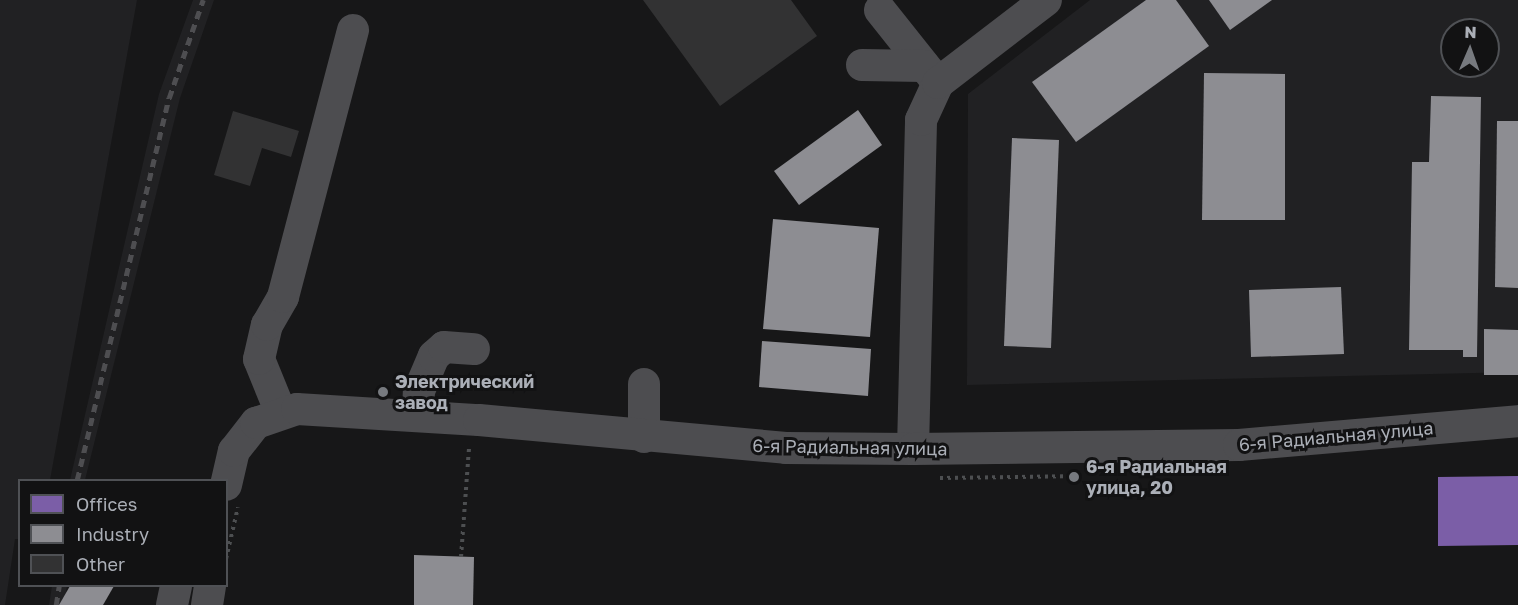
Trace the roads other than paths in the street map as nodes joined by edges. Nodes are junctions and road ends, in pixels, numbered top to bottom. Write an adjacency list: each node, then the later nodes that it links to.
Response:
1 (1046, 0): 5 (street)
2 (880, 10): 5 (street)
3 (354, 30): 8 (street)
4 (862, 65): 5 (street)
5 (931, 74): 12 (street)
6 (474, 349): 9 (street)
7 (644, 384): 11 (street)
8 (281, 414): 9 (street, 6-я Радиальная улица); 13 (street, 6-я Радиальная улица)
9 (418, 415): 11 (street, 6-я Радиальная улица)
10 (1518, 421): 12 (street, 6-я Радиальная улица)
11 (644, 437): 12 (street, 6-я Радиальная улица)
12 (913, 449)
13 (227, 479)
14 (176, 587): 16 (street)
15 (210, 587): 17 (street)
16 (172, 605)
17 (207, 605)

